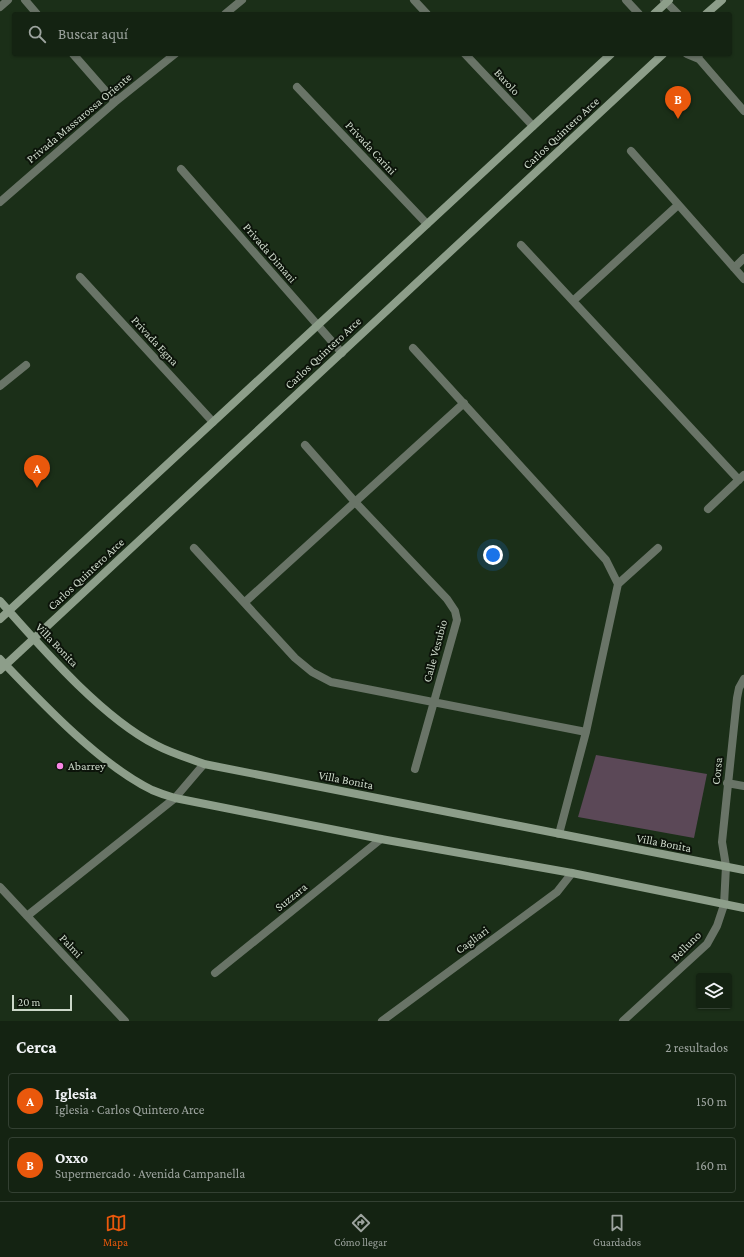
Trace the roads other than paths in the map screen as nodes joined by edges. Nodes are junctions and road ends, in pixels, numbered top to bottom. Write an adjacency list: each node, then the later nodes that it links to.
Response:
1 (8, 0): 8 (street)
2 (25, 0): 9 (street)
3 (242, 0): 10 (street)
4 (414, 0): 11 (street)
5 (626, 0): 12 (street)
6 (722, 0): 15 (main road)
7 (667, 1): 13 (main road); 14 (street)
8 (0, 7)
9 (35, 12)
10 (227, 12)
11 (425, 12)
12 (637, 12)
13 (656, 12)
14 (676, 12)
15 (708, 12)
16 (75, 56): 23 (street)
17 (172, 56): 23 (street, Privada Massarossa Oriente)
18 (467, 56): 25 (street, Barolo)
19 (609, 56): 25 (main road, Carlos Quintero Arce)
20 (661, 56): 39 (main road, Carlos Quintero Arce)
21 (698, 56): 24 (street)
22 (298, 87): 30 (street, Privada Carini)
23 (115, 102): 28 (street, Privada Massarossa Oriente)
24 (744, 111)
25 (533, 126): 30 (main road, Carlos Quintero Arce)
26 (631, 151): 29 (street)
27 (181, 169): 37 (street, Privada Dimani)
28 (0, 202)
29 (678, 205): 33 (street); 36 (street)
30 (427, 224): 37 (main road, Carlos Quintero Arce)
31 (521, 245): 36 (street)
32 (744, 258): 33 (street)
33 (734, 268): 35 (street)
34 (80, 277): 43 (street, Privada Egna)
35 (744, 280)
36 (573, 301): 45 (street)
37 (318, 325): 39 (street, Privada Dimani); 43 (main road, Carlos Quintero Arce)
38 (413, 348): 42 (street)
39 (342, 353): 55 (main road, Carlos Quintero Arce)
40 (26, 365): 41 (street)
41 (0, 386)
42 (464, 404): 46 (street); 50 (street)
43 (213, 422): 53 (main road, Carlos Quintero Arce)
44 (305, 445): 46 (street, Calle Vesubio)
45 (741, 478): 47 (street)
46 (356, 503): 52 (street); 58 (street, Calle Vesubio)
47 (708, 509)
48 (194, 548): 52 (street)
49 (658, 548): 50 (street)
50 (618, 584): 59 (street)
51 (0, 601): 53 (main road, Villa Bonita)
52 (245, 602): 58 (street)
53 (9, 611): 54 (main road, Carlos Quintero Arce); 55 (main road, Villa Bonita)
54 (0, 619)
55 (34, 639): 56 (main road, Carlos Quintero Arce); 60 (main road, Villa Bonita)
56 (2, 665): 64 (main road)
57 (744, 679): 62 (street, Corsa)
58 (433, 701): 59 (street); 61 (street, Calle Vesubio)
59 (586, 732): 65 (street)
60 (204, 764): 64 (street); 65 (main road, Villa Bonita)
61 (415, 769)
62 (727, 783): 63 (street); 67 (street, Corsa)
63 (744, 786)
64 (175, 798): 66 (main road); 73 (street)
65 (559, 834): 67 (main road, Villa Bonita)
66 (381, 839): 69 (main road); 74 (street, Suzzara)
67 (726, 866): 68 (main road, Villa Bonita); 71 (street, Belluno)
68 (744, 870)
69 (572, 873): 71 (main road); 76 (street, Cagliari)
70 (0, 887): 73 (street, Palmi)
71 (724, 905): 72 (main road); 77 (street, Belluno)
72 (744, 908)
73 (27, 916): 75 (street, Palmi)
74 (215, 973)
75 (125, 1021)
76 (382, 1021)
77 (623, 1021)

